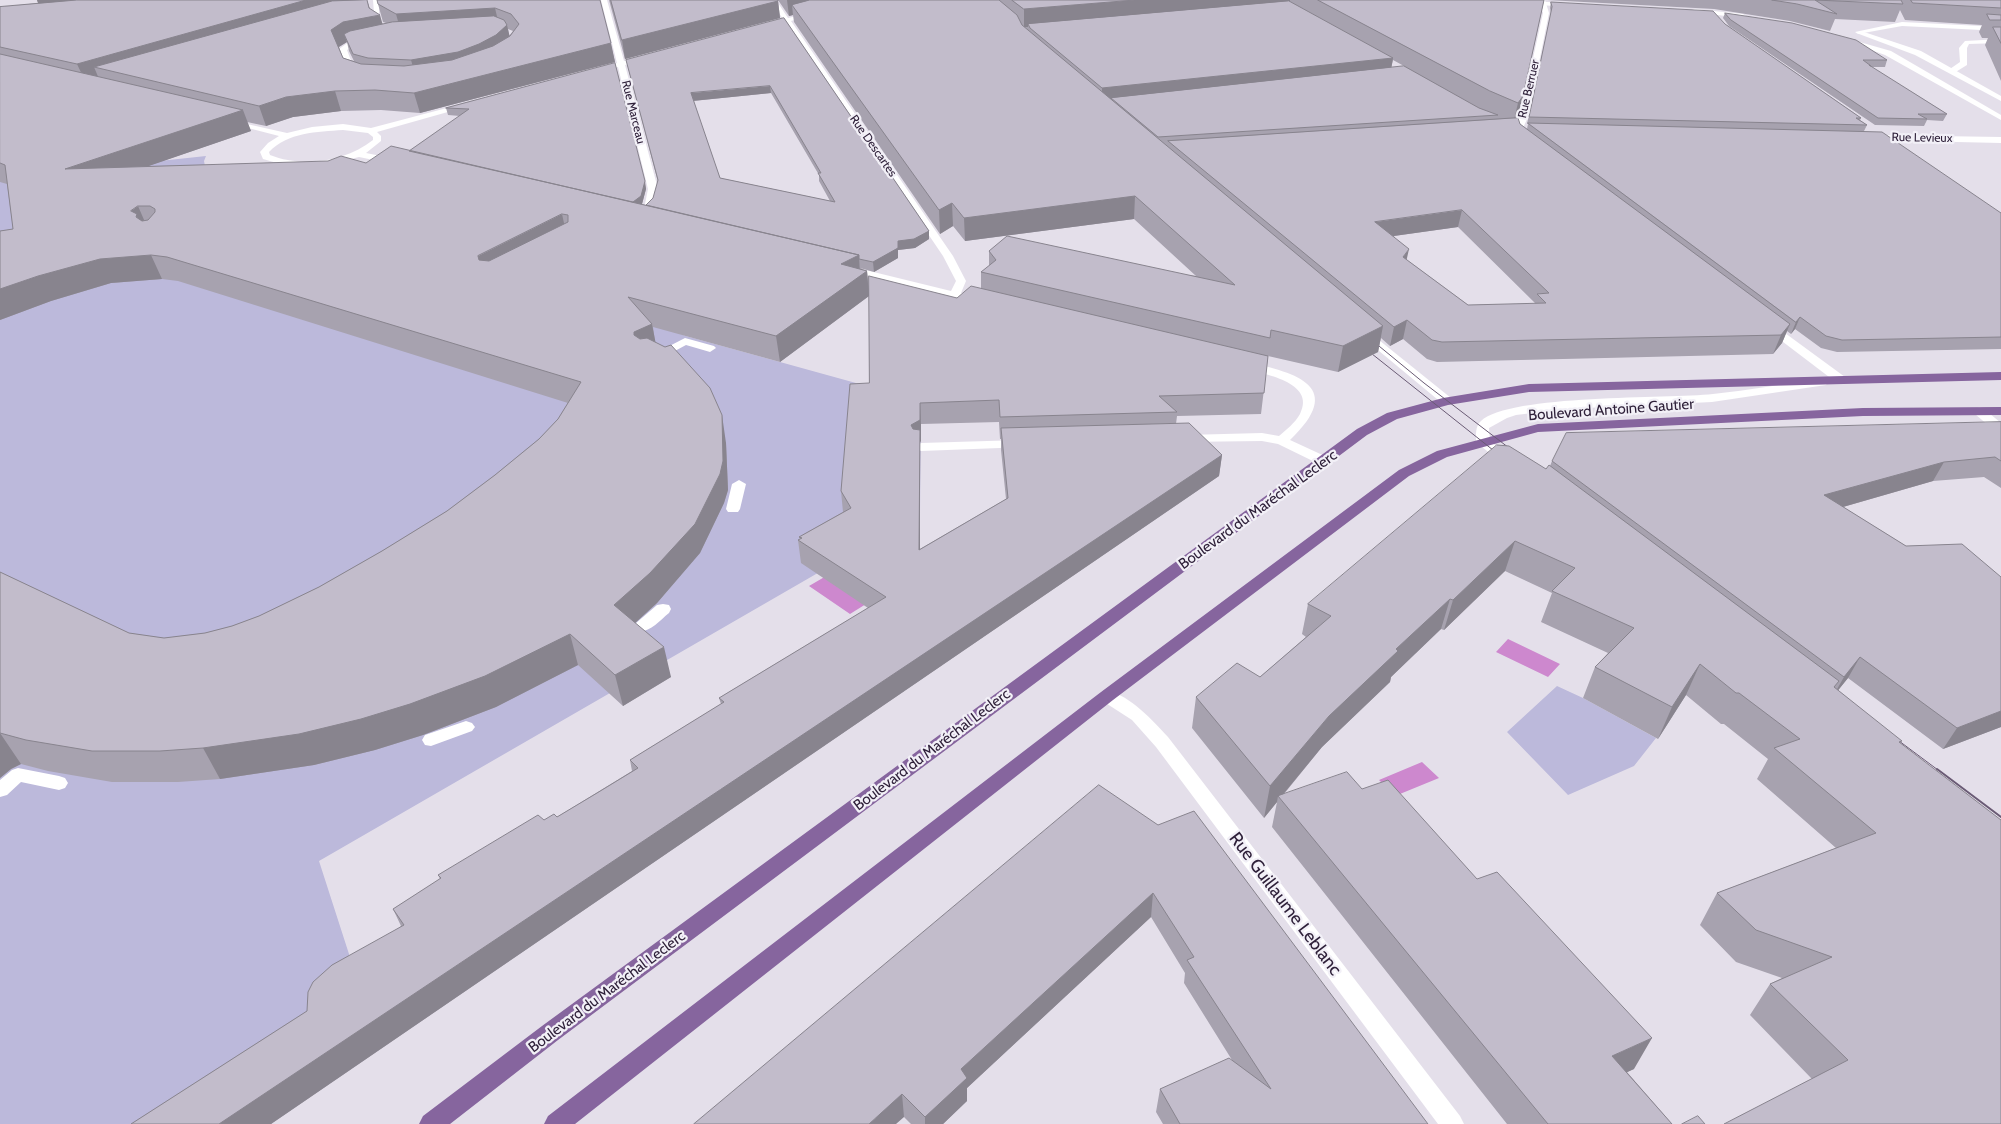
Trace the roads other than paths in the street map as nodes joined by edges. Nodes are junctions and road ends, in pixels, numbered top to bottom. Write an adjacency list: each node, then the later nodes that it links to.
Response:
1 (604, 0): 21 (street, Rue Marceau)
2 (773, 0): 11 (street, Rue Descartes)
3 (379, 2): 6 (street); 12 (street)
4 (1513, 2): 5 (street)
5 (1543, 2): 7 (street); 35 (street, Rue Berruer)
6 (368, 4)
7 (1577, 5)
8 (819, 12): 11 (street)
9 (1714, 13): 9 (street); 13 (street)
10 (1899, 16): 14 (street)
11 (786, 20): 15 (street); 43 (street, Rue Descartes)
12 (378, 24)
13 (1721, 24)
14 (1902, 24): 16 (street); 22 (street)
15 (759, 28)
16 (2001, 29)
17 (1831, 34): 27 (street)
18 (373, 40): 24 (street)
19 (2001, 41): 22 (street)
20 (657, 55): 21 (street)
21 (621, 64): 23 (street); 41 (street, Rue Marceau)
22 (1951, 71): 25 (street)
23 (592, 72)
24 (361, 78)
25 (2001, 99)
26 (469, 105): 30 (street)
27 (2001, 118)
28 (218, 119): 31 (street)
29 (1872, 130): 33 (street)
30 (371, 131): 31 (street); 37 (street)
31 (288, 136): 38 (street)
32 (1866, 138): 33 (street, Rue Levieux)
33 (1884, 138): 34 (street, Rue Levieux); 36 (street)
34 (2001, 140)
35 (1535, 147)
36 (1903, 151)
37 (359, 154): 38 (street); 39 (street)
38 (272, 161): 40 (street)
39 (401, 163)
40 (257, 165)
41 (654, 222)
42 (838, 267): 43 (street)
43 (955, 295): 44 (street)
44 (993, 304)
45 (1760, 319): 51 (street)
46 (1354, 325): 52 (street)
47 (710, 348): 48 (street)
48 (665, 364)
49 (1239, 364): 57 (street)
50 (2001, 376): 51 (main road, Boulevard Antoine Gautier)
51 (1841, 380): 52 (main road, Boulevard Antoine Gautier); 58 (street, Boulevard Antoine Gautier)
52 (1447, 401): 61 (main road, Boulevard du Maréchal Leclerc)
53 (1979, 411): 54 (main road, Boulevard Antoine Gautier); 55 (street); 58 (main road, Boulevard Antoine Gautier)
54 (2001, 411)
55 (2001, 429)
56 (1174, 440): 57 (street)
57 (1282, 441): 61 (street)
58 (1483, 442): 62 (street); 63 (main road)
59 (1037, 444): 60 (street)
60 (921, 447)
61 (1324, 461): 68 (main road, Boulevard du Maréchal Leclerc)
62 (1517, 468)
63 (1107, 696): 69 (main road); 70 (street, Rue Guillaume Leblanc)
64 (466, 726): 65 (street)
65 (431, 740)
66 (59, 783): 67 (street)
67 (0, 790)
68 (432, 1124)
69 (556, 1124)
70 (1452, 1124)

